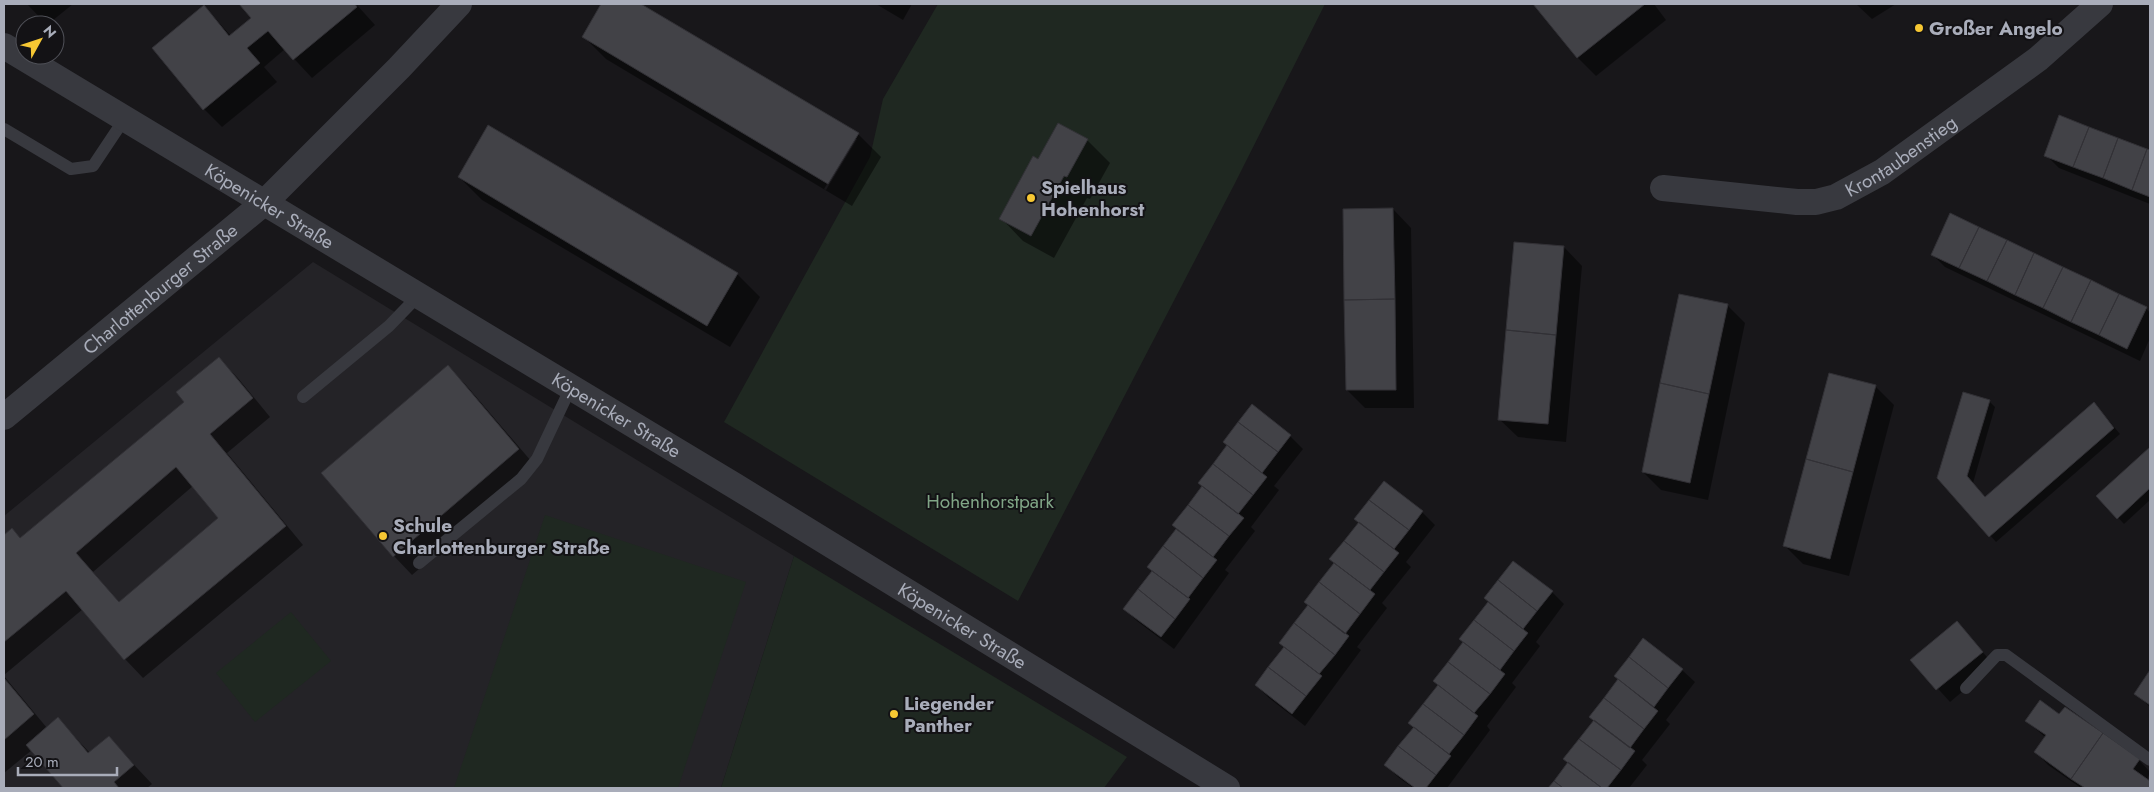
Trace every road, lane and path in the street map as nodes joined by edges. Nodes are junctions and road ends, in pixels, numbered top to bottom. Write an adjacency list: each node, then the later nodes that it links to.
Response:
1 (458, 4): 7 (street, Charlottenburger Straße)
2 (2088, 10): 6 (street, Krontaubenstieg)
3 (4, 46): 4 (street, Köpenicker Straße)
4 (125, 118): 5 (lane); 7 (street, Köpenicker Straße)
5 (4, 129)
6 (1663, 188)
7 (265, 202): 8 (street, Köpenicker Straße); 11 (street, Charlottenburger Straße)
8 (419, 295): 9 (street, Köpenicker Straße); 10 (lane)
9 (571, 387): 12 (lane); 15 (street, Köpenicker Straße)
10 (303, 397)
11 (4, 417)
12 (419, 563)
13 (1966, 688): 14 (lane)
14 (2150, 760)
15 (1226, 788)

